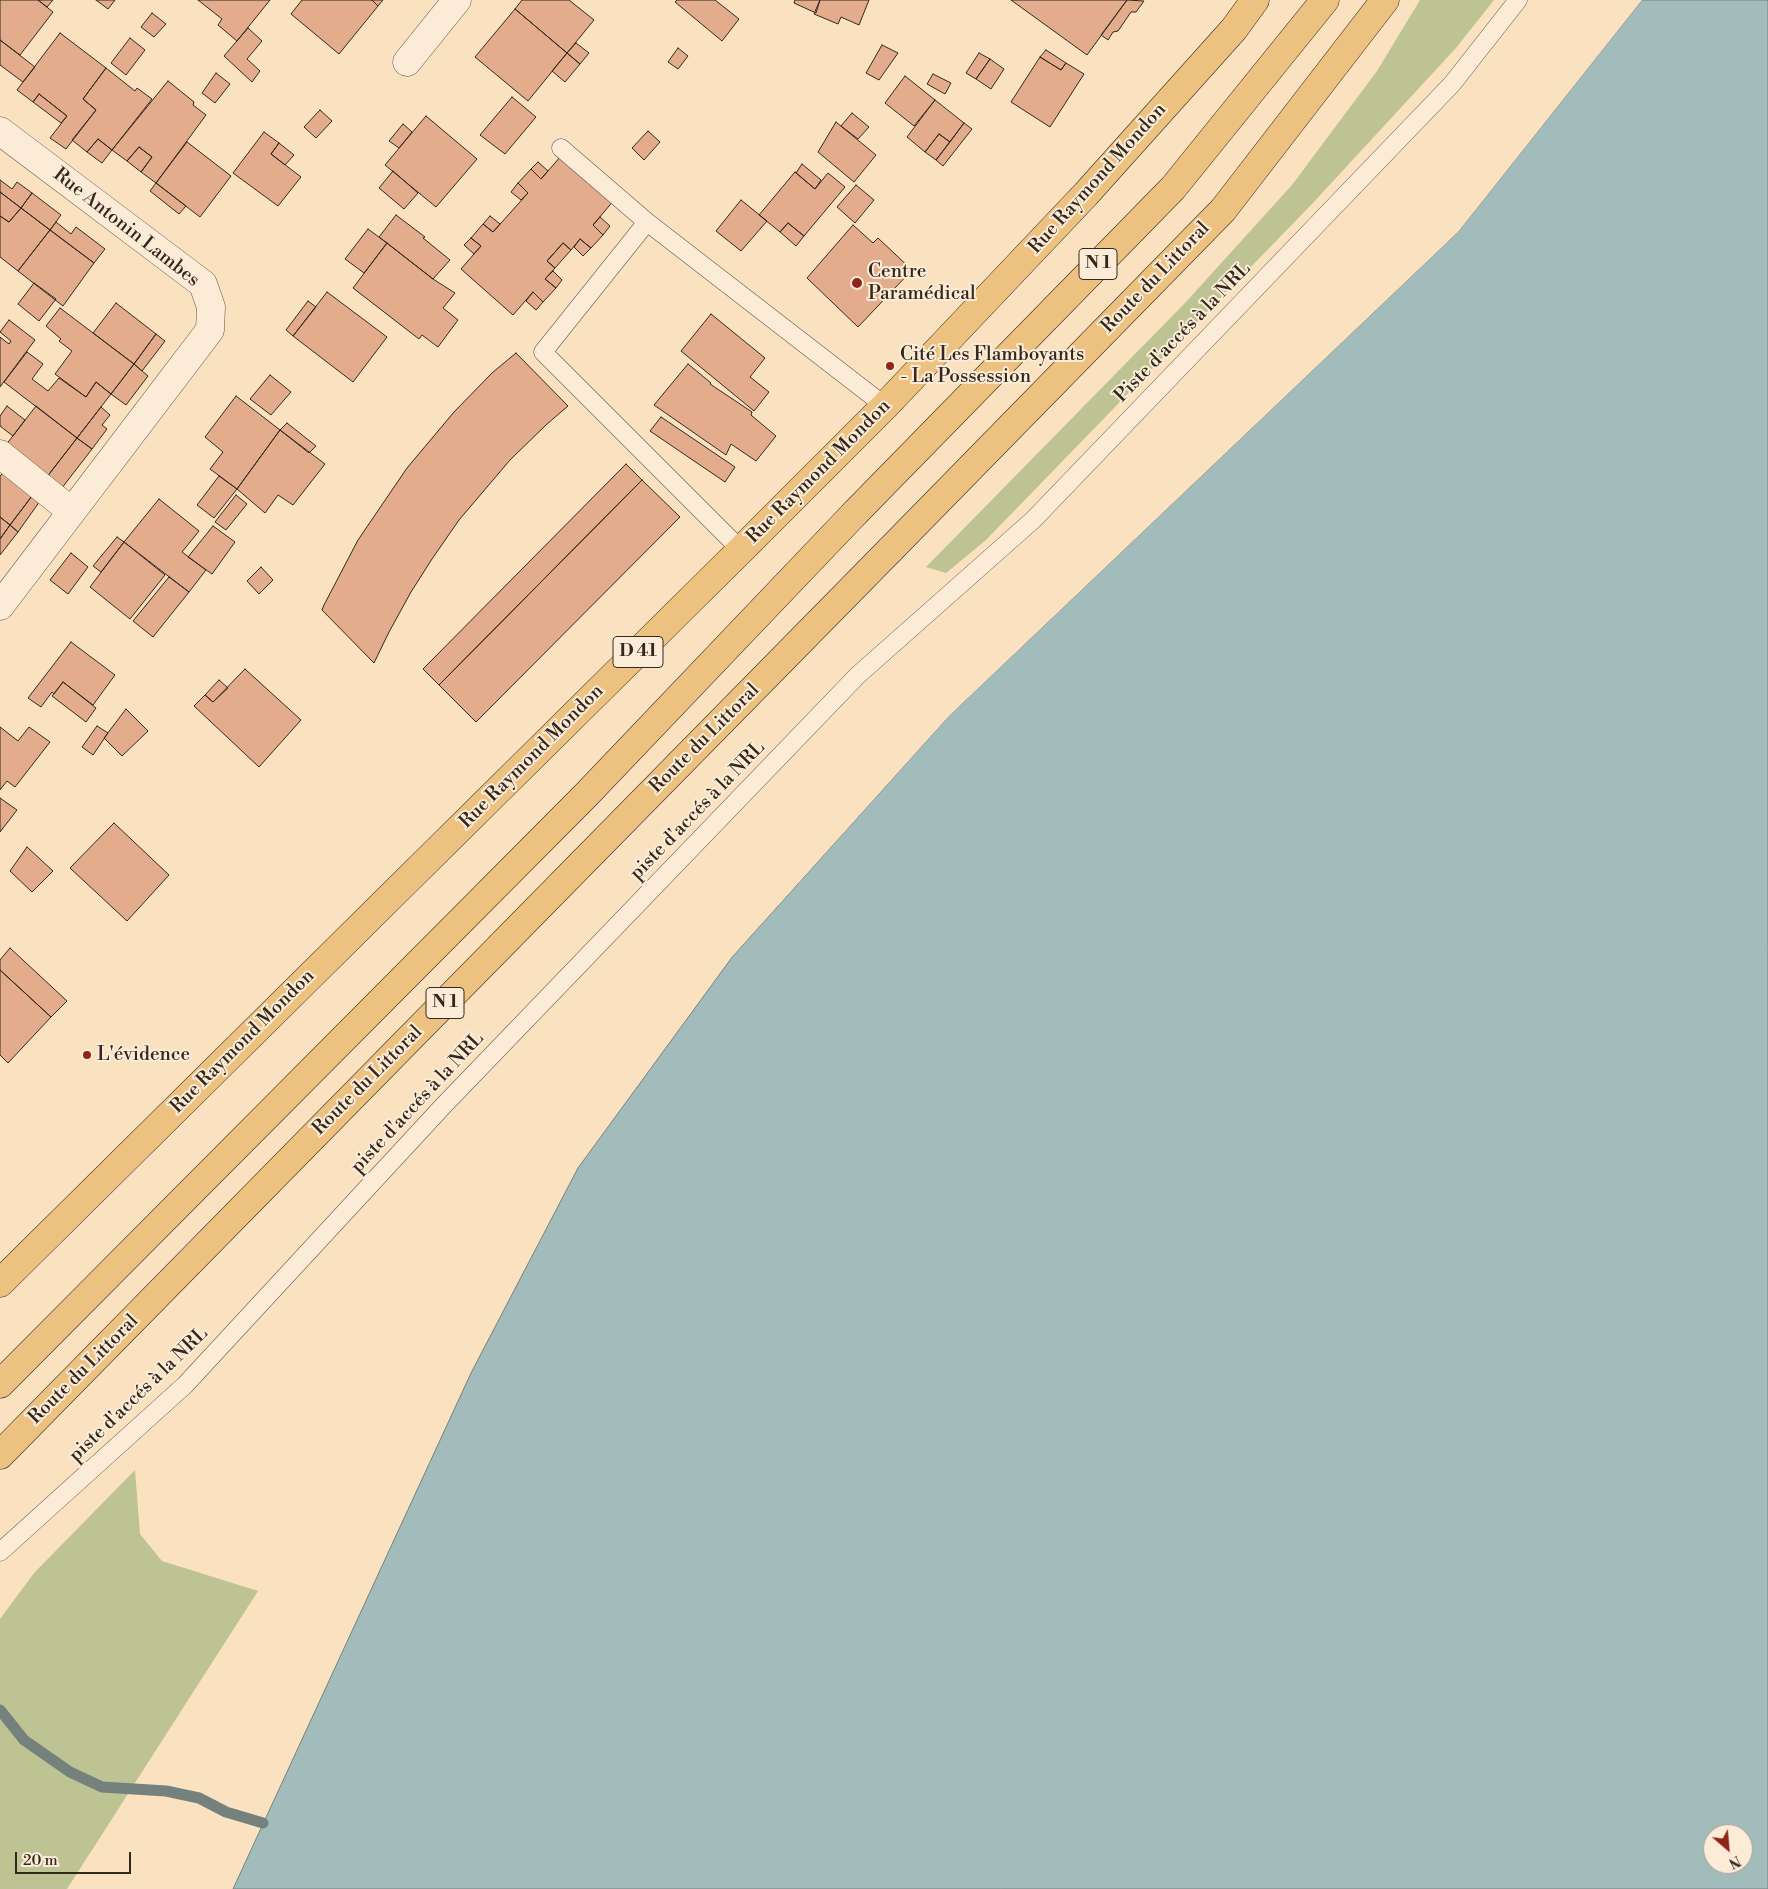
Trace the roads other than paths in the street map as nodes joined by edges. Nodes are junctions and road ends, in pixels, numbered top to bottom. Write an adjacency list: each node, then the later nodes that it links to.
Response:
1 (457, 0): 6 (street)
2 (1254, 0): 10 (main road, Rue Raymond Mondon / D 41)
3 (1325, 0): 17 (main road, N 1)
4 (1385, 0): 18 (main road, Route du Littoral / N 1)
5 (1518, 0): 15 (lane, Piste d'accés à la NRL)
6 (407, 62)
7 (0, 131): 12 (street, Rue Antonin Lambes)
8 (561, 148): 9 (lane)
9 (647, 222): 10 (lane); 13 (lane)
10 (884, 406): 13 (main road, Rue Raymond Mondon / D 41)
11 (0, 454): 12 (street)
12 (71, 511): 14 (street, Rue Antonin Lambes)
13 (741, 550): 16 (main road, Rue Raymond Mondon / D 41)
14 (0, 606)
15 (858, 675): 19 (lane, piste d'accés à la NRL)
16 (0, 1283)
17 (0, 1384)
18 (0, 1456)
19 (0, 1552)

